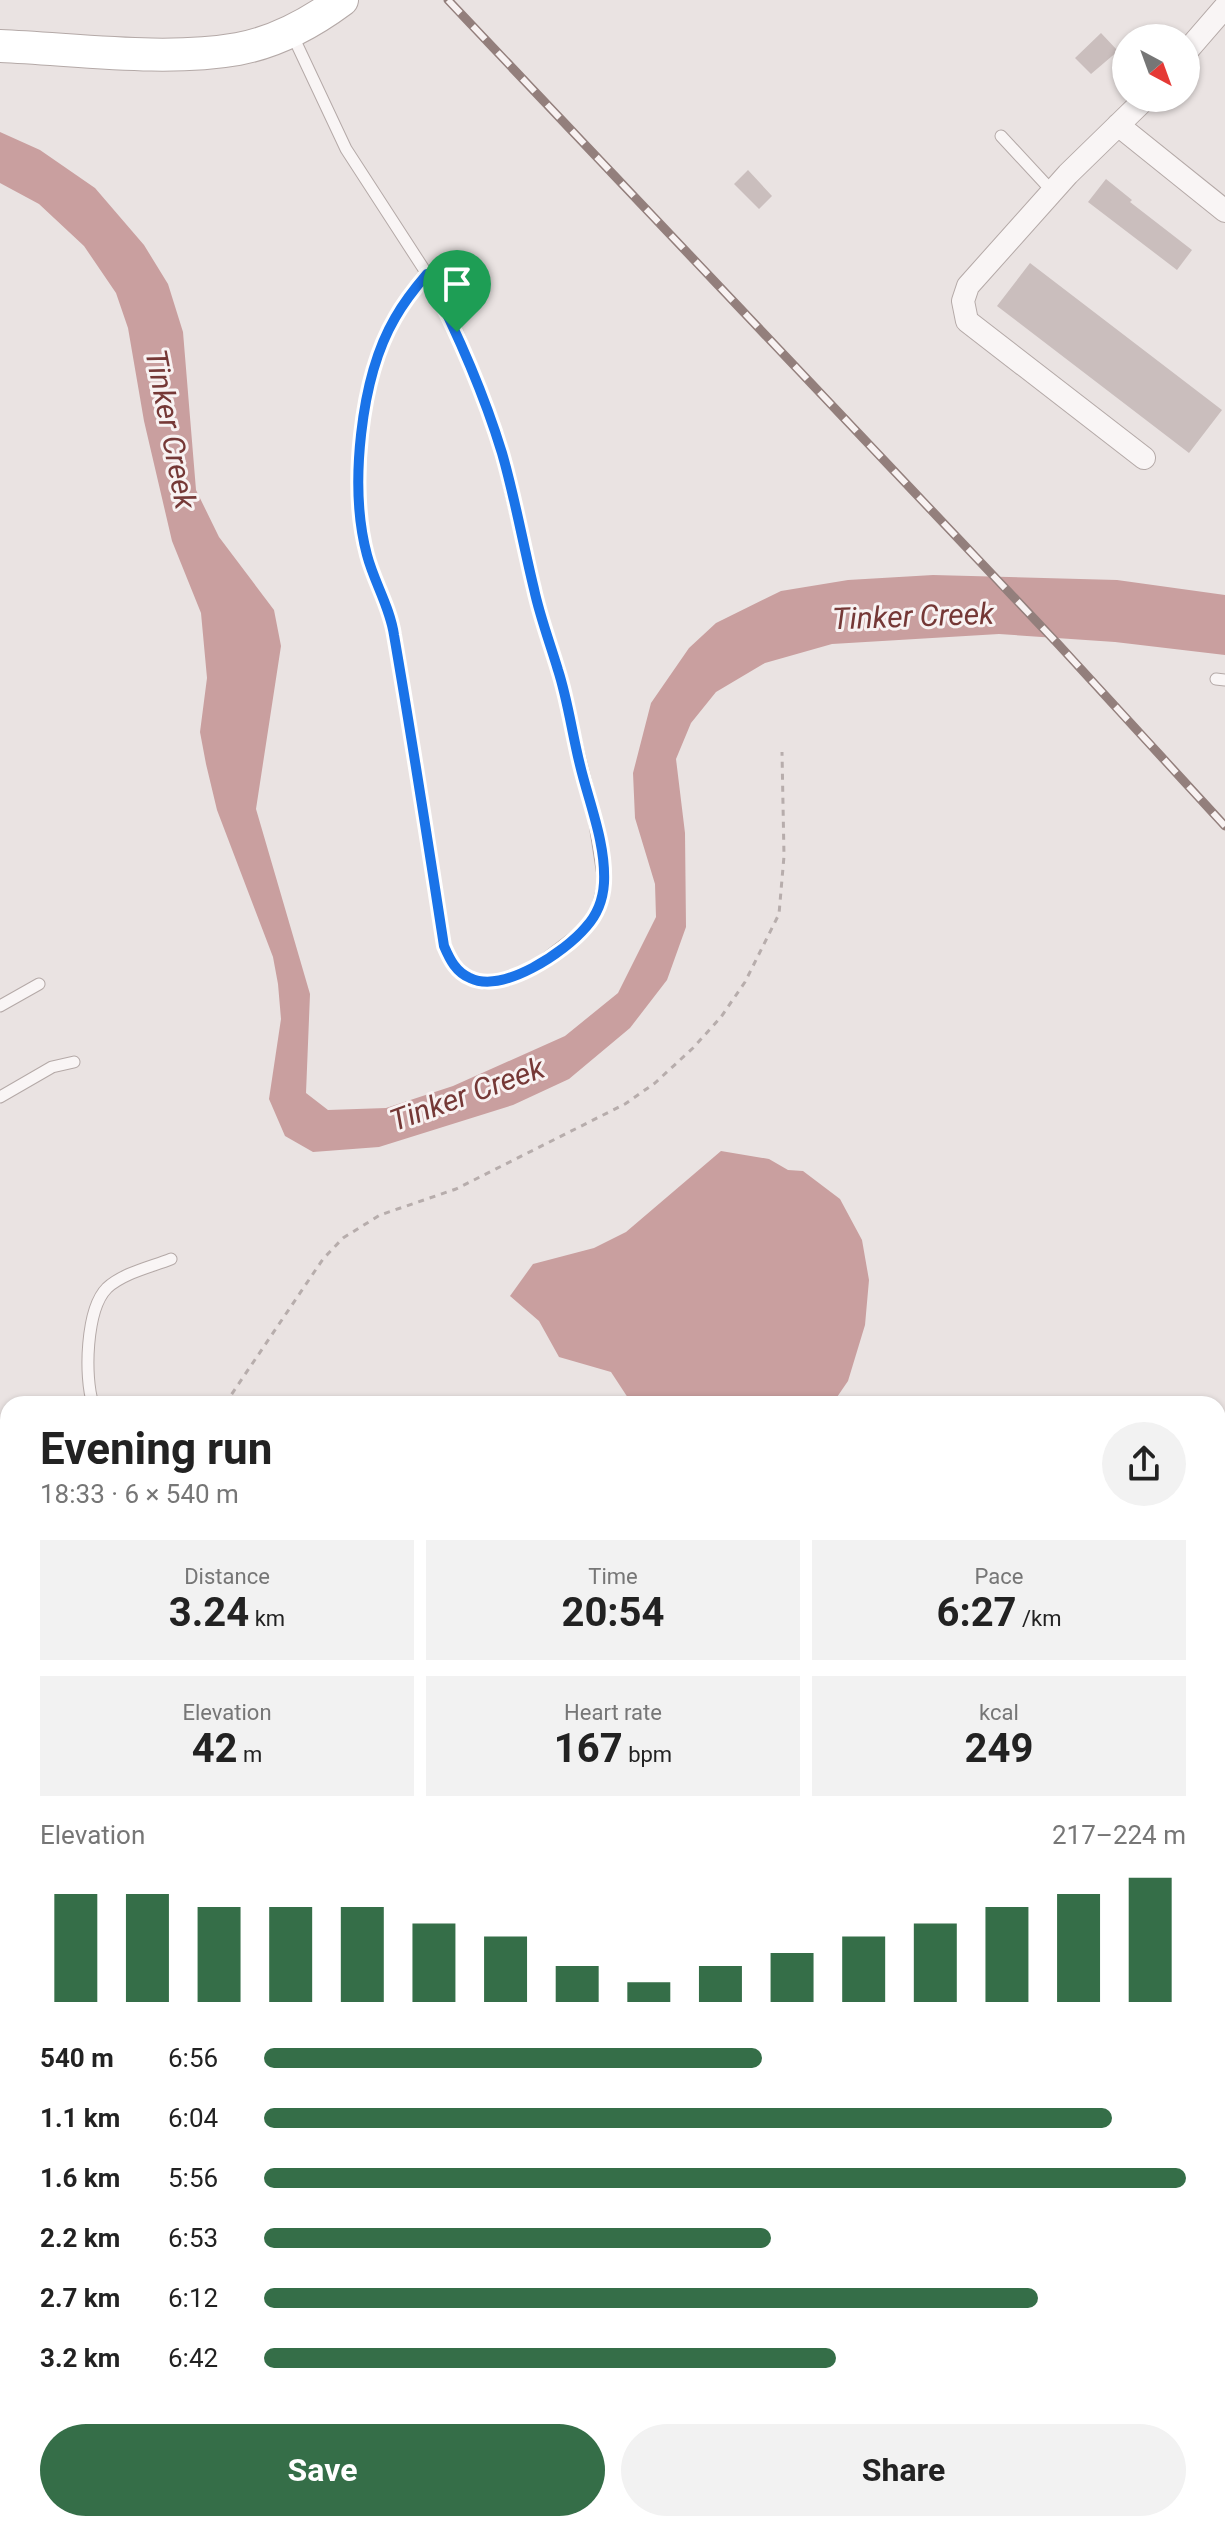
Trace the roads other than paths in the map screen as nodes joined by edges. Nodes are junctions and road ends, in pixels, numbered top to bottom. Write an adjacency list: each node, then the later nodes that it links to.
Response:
1 (342, 0): 3 (main road)
2 (1225, 7): 4 (street)
3 (291, 32): 5 (main road); 11 (lane)
4 (1200, 36)
5 (0, 46)
6 (1131, 112): 7 (street)
7 (1118, 125): 9 (street); 10 (street)
8 (1001, 136): 9 (lane)
9 (1052, 191): 12 (street)
10 (1225, 211)
11 (427, 274): 11 (lane)
12 (1144, 458)
13 (39, 984): 14 (lane)
14 (0, 1006)
15 (74, 1062): 16 (lane)
16 (0, 1097)
17 (171, 1259): 18 (lane)
18 (90, 1396)

